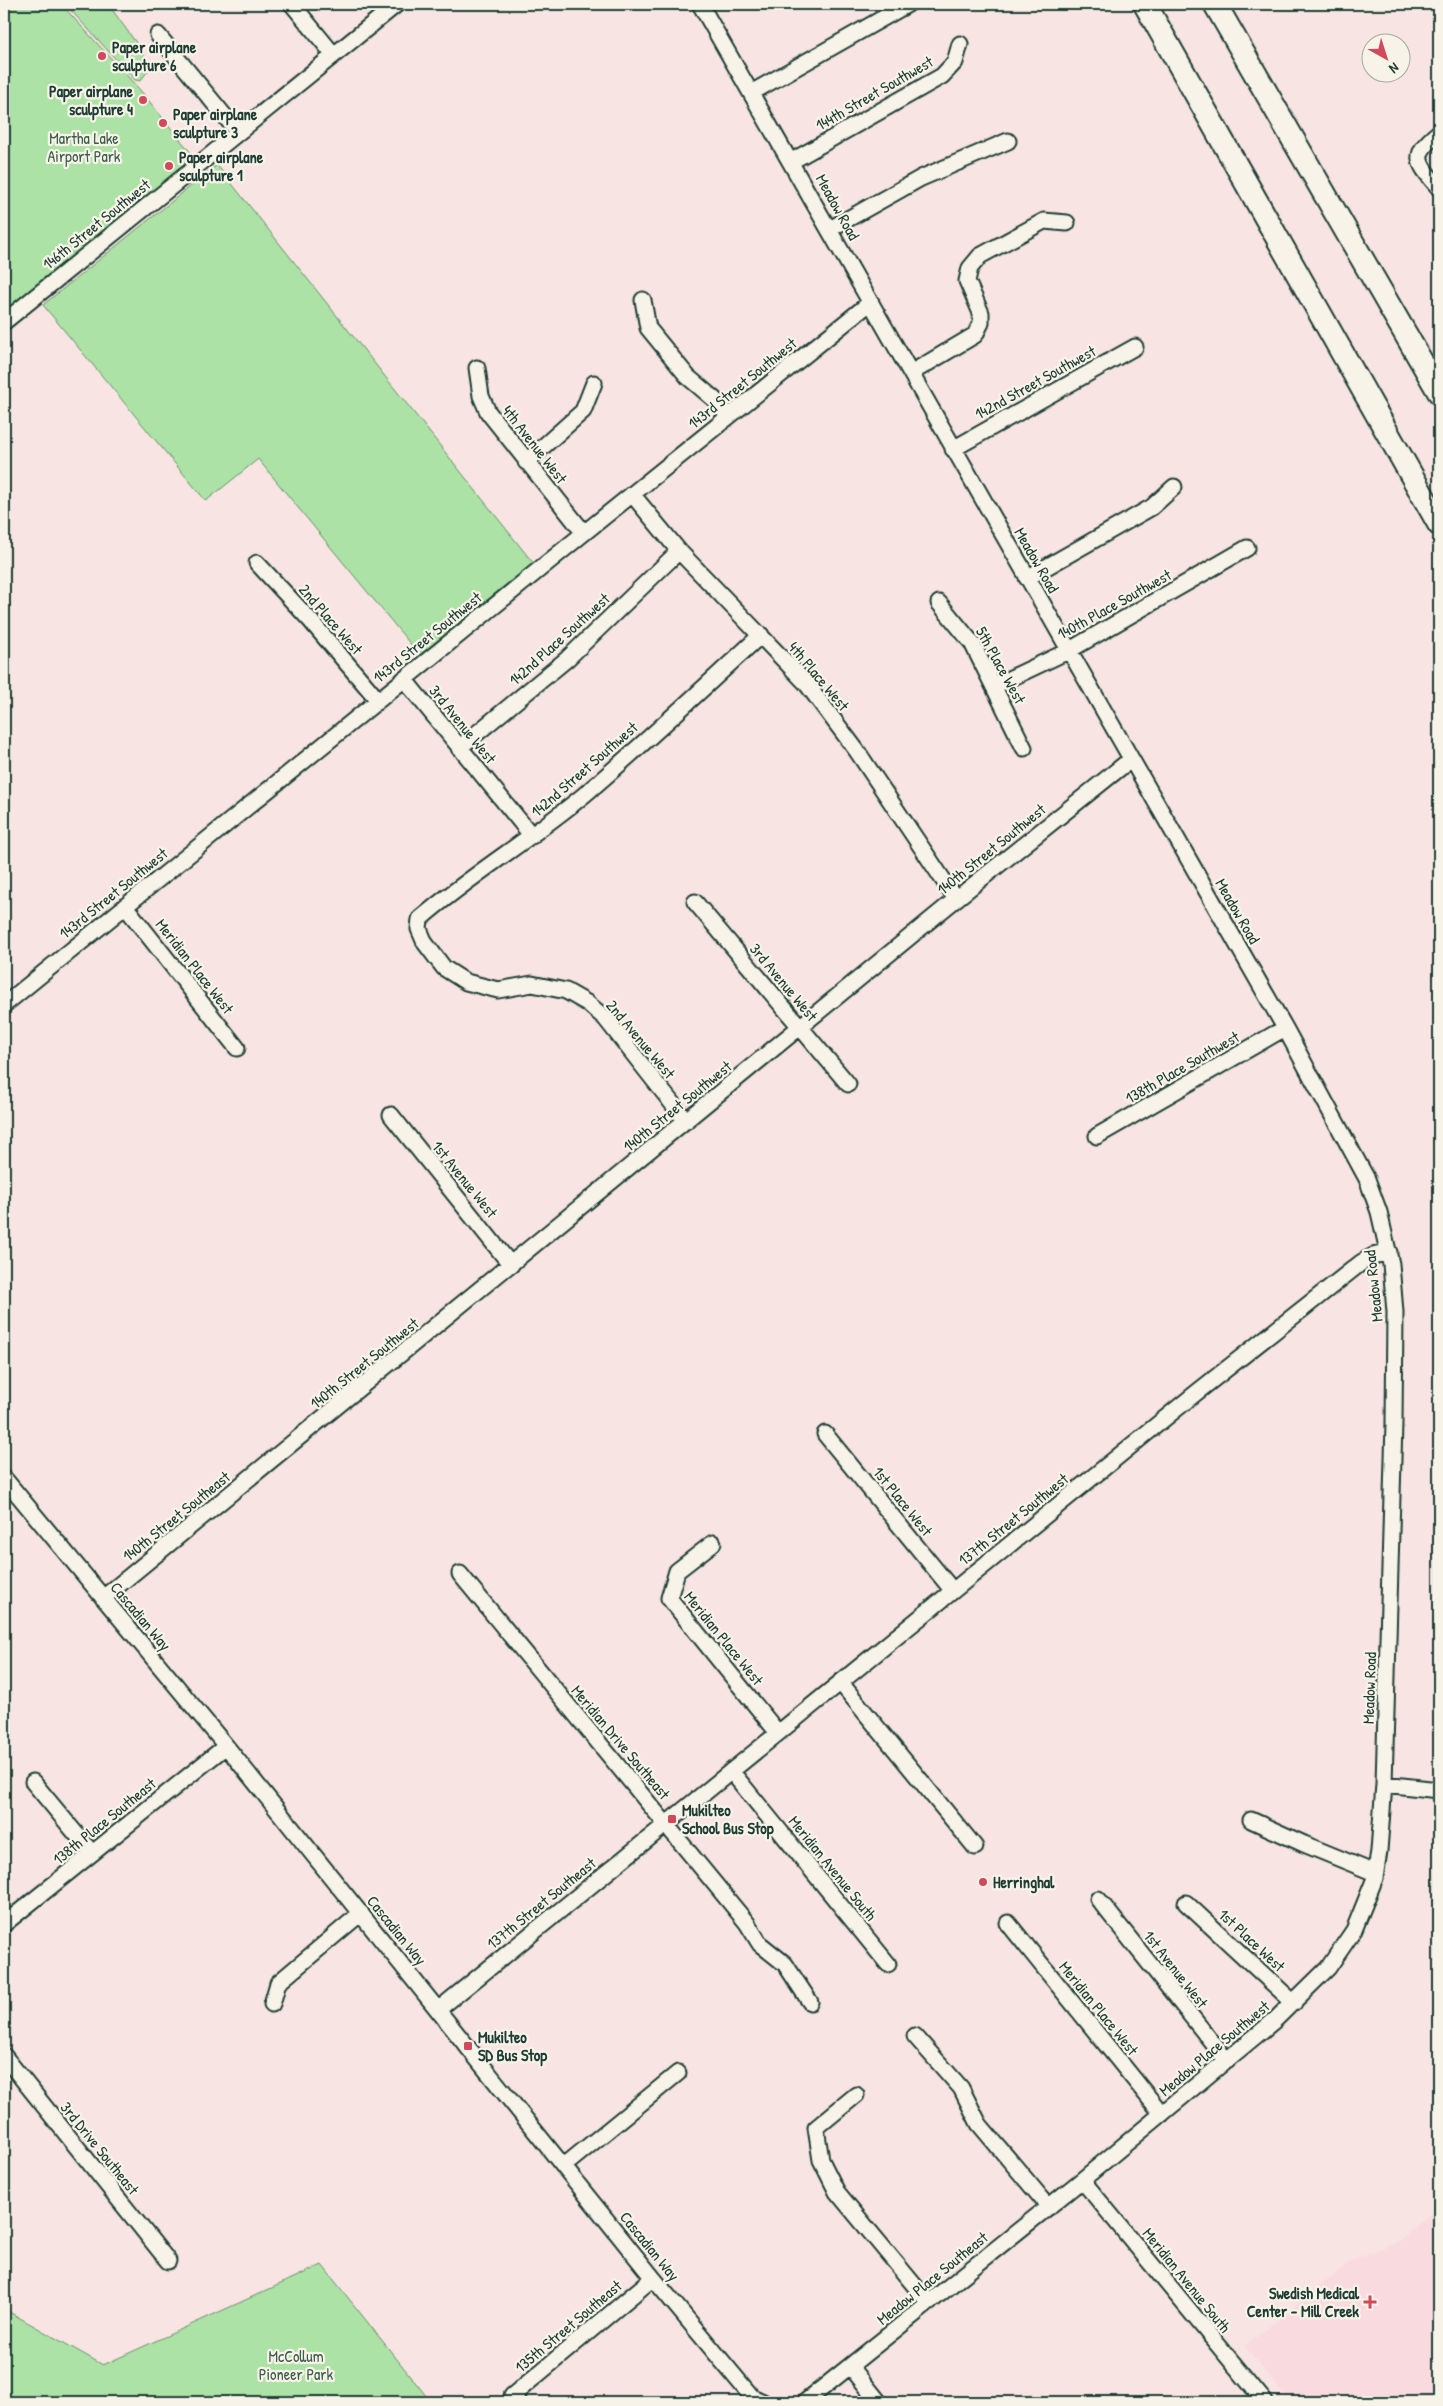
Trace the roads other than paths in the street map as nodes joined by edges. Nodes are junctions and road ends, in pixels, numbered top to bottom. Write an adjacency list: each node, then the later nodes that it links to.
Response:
1 (292, 4): 9 (street)
2 (397, 4): 9 (street, 146th Street Southwest)
3 (700, 4): 10 (street, Meadow Road)
4 (908, 4): 10 (street)
5 (1145, 4): 31 (highway)
6 (1215, 4): 25 (highway)
7 (158, 34): 11 (street)
8 (960, 44): 14 (street, 144th Street Southwest)
9 (333, 54): 11 (street, 146th Street Southwest)
10 (751, 93): 14 (street, Meadow Road)
11 (238, 131): 20 (street, 146th Street Southwest)
12 (1439, 132): 15 (street)
13 (1008, 141): 17 (street)
14 (792, 161): 17 (street, Meadow Road)
15 (1439, 188)
16 (1067, 223): 23 (street)
17 (830, 229): 19 (street, Meadow Road)
18 (643, 300): 26 (street)
19 (871, 302): 23 (street, Meadow Road); 26 (street, 143rd Street Southwest)
20 (4, 322)
21 (1135, 346): 27 (street, 142nd Street Southwest)
22 (478, 368): 28 (street, 4th Avenue West)
23 (911, 373): 27 (street, Meadow Road)
24 (594, 383): 28 (street)
25 (1439, 392)
26 (729, 416): 30 (street, 143rd Street Southwest)
27 (953, 449): 36 (street, Meadow Road)
28 (526, 462): 32 (street, 4th Avenue West)
29 (1174, 487): 36 (street)
30 (632, 494): 32 (street, 143rd Street Southwest); 34 (street, 4th Place West)
31 (1439, 524)
32 (584, 532): 40 (street, 143rd Street Southwest)
33 (1248, 548): 39 (street, 140th Place Southwest)
34 (679, 551): 38 (street, 4th Place West); 43 (street, 142nd Place Southwest)
35 (257, 563): 42 (street, 2nd Place West)
36 (1026, 578): 39 (street, Meadow Road)
37 (939, 603): 41 (street, 5th Place West)
38 (761, 636): 46 (street, 142nd Street Southwest); 47 (street, 4th Place West)
39 (1068, 651): 41 (street, 140th Place Southwest); 45 (street, Meadow Road)
40 (404, 679): 42 (street, 143rd Street Southwest); 43 (street, 3rd Avenue West)
41 (994, 686): 44 (street, 5th Place West)
42 (378, 700): 49 (street, 143rd Street Southwest)
43 (459, 748): 46 (street, 3rd Avenue West)
44 (1024, 748)
45 (1130, 760): 47 (street, 140th Street Southwest); 53 (street, Meadow Road)
46 (532, 836): 50 (street, 142nd Street Southwest)
47 (956, 899): 52 (street, 140th Street Southwest)
48 (695, 902): 52 (street, 3rd Avenue West)
49 (125, 906): 51 (street, 143rd Street Southwest); 54 (street, Meridian Place West)
50 (420, 919): 57 (street, 2nd Avenue West)
51 (6, 1004)
52 (799, 1028): 55 (street, 3rd Avenue West); 57 (street, 140th Street Southwest)
53 (1285, 1028): 58 (street, 138th Place Southwest); 59 (street, Meadow Road)
54 (237, 1048)
55 (848, 1084)
56 (391, 1115): 60 (street, 1st Avenue West)
57 (686, 1121): 60 (street, 140th Street Southwest)
58 (1097, 1136)
59 (1389, 1252): 66 (street, 137th Street Southwest); 73 (street, Meadow Road)
60 (511, 1264): 63 (street, 140th Street Southwest)
61 (825, 1434): 66 (street, 1st Place West)
62 (4, 1478): 67 (street, Cascadian Way)
63 (248, 1481): 67 (street, 140th Street Southeast)
64 (713, 1544): 69 (street, Meridian Place West)
65 (460, 1574): 76 (street, Meridian Drive Southeast)
66 (953, 1591): 68 (street, 137th Street Southwest)
67 (103, 1598): 70 (street, Cascadian Way)
68 (840, 1682): 69 (street, 137th Street Southwest); 77 (street)
69 (778, 1733): 71 (street, 137th Street Southwest)
70 (226, 1746): 78 (street, 138th Place Southeast); 82 (street, Cascadian Way)
71 (731, 1771): 76 (street, 137th Street Southwest); 86 (street, Meridian Avenue South)
72 (32, 1782): 78 (street)
73 (1384, 1784): 74 (street); 79 (street, Meadow Road)
74 (1439, 1790)
75 (1251, 1820): 79 (street)
76 (666, 1824): 87 (street, Meridian Drive Southeast); 90 (street, 137th Street Southeast)
77 (975, 1847)
78 (92, 1853): 84 (street, 138th Place Southeast)
79 (1376, 1873): 85 (street, Meadow Road)
80 (1098, 1899): 93 (street, 1st Avenue West)
81 (1186, 1903): 88 (street, 1st Place West)
82 (361, 1913): 89 (street); 90 (street, Cascadian Way)
83 (1008, 1923): 96 (street, Meridian Place West)
84 (4, 1924)
85 (1354, 1930): 88 (street, Meadow Place Southwest)
86 (888, 1964)
87 (810, 2002)
88 (1294, 2003): 93 (street, Meadow Place Southwest)
89 (272, 2004)
90 (439, 2009): 97 (street, Cascadian Way)
91 (915, 2036): 99 (street)
92 (4, 2056): 100 (street, 3rd Drive Southeast)
93 (1227, 2061): 96 (street, Meadow Place Southwest)
94 (678, 2073): 97 (street)
95 (856, 2095): 102 (street)
96 (1162, 2114): 98 (street, Meadow Place Southwest)
97 (564, 2166): 101 (street, Cascadian Way)
98 (1082, 2180): 99 (street, Meadow Place Southeast); 108 (street, Meridian Avenue South)
99 (1049, 2207): 102 (street, Meadow Place Southeast)
100 (168, 2261)
101 (653, 2278): 104 (street, 135th Street Southeast); 105 (street, Cascadian Way)
102 (928, 2303): 103 (street, Meadow Place Southeast)
103 (851, 2367): 106 (street, Meadow Place Southeast); 107 (street)
104 (518, 2402)
105 (763, 2402)
106 (805, 2402)
107 (880, 2402)
108 (1265, 2402)

